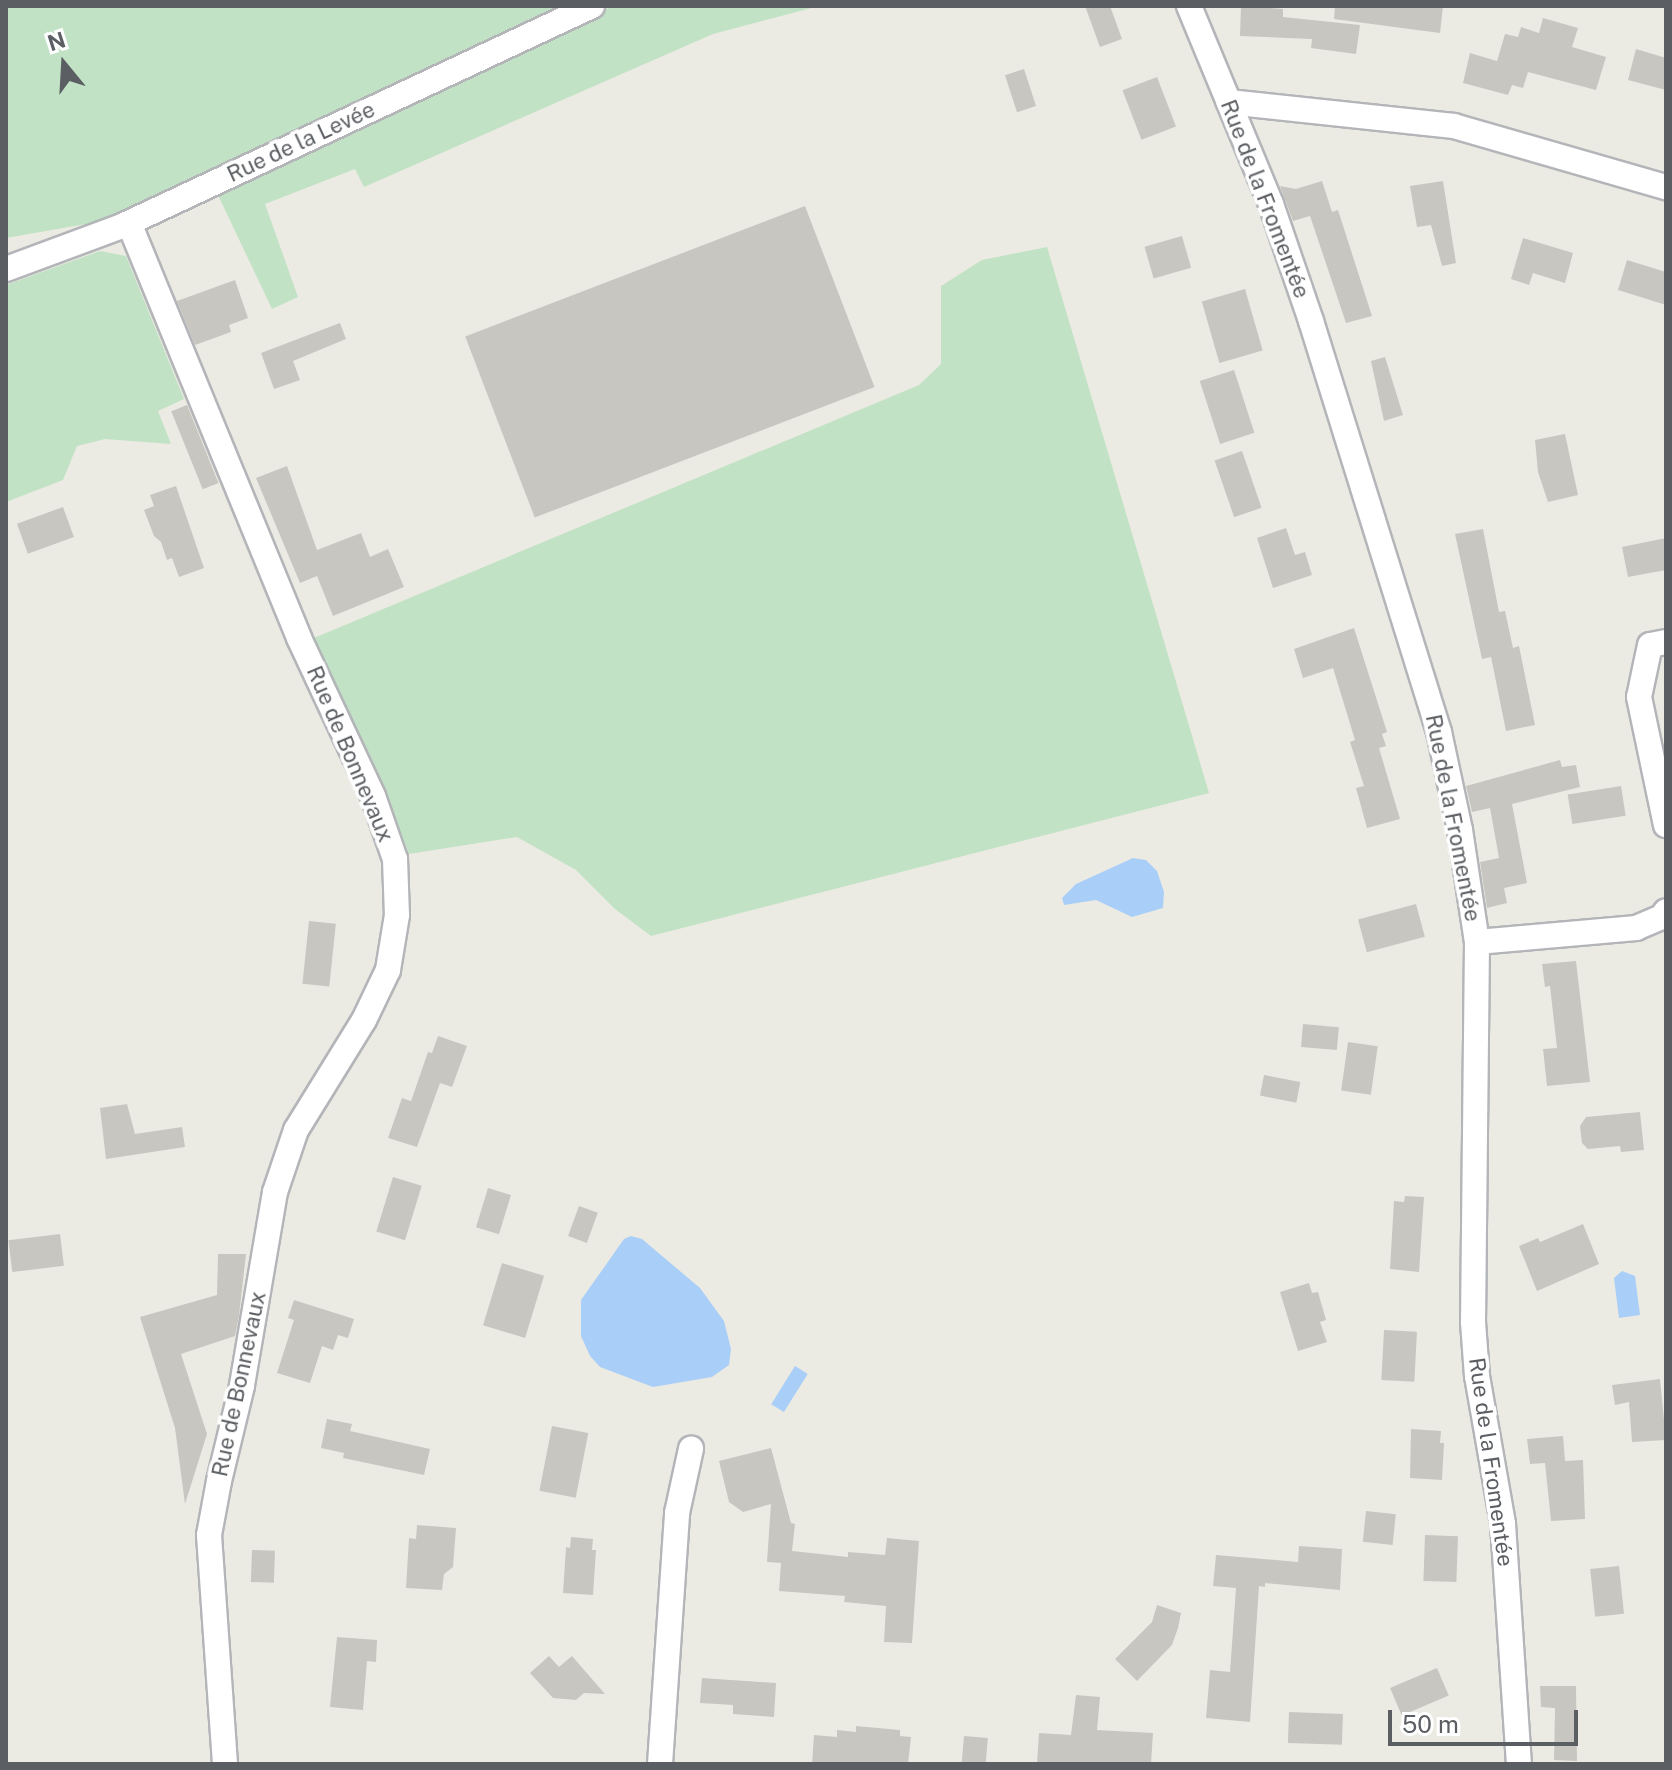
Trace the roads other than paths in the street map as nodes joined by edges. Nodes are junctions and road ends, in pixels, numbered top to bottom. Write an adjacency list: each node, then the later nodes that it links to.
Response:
1 (592, 6): 5 (street, Rue de la Levée)
2 (1189, 6): 3 (street, Rue de la Fromentée)
3 (1229, 102): 4 (street); 10 (street, Rue de la Fromentée)
4 (1666, 187)
5 (129, 223): 6 (street, Rue de la Levée); 12 (street, Rue de Bonnevaux)
6 (6, 269)
7 (1666, 642): 8 (street)
8 (1666, 825)
9 (1666, 911): 10 (street)
10 (1477, 942): 14 (street, Rue de la Fromentée)
11 (691, 1449): 13 (street)
12 (225, 1764)
13 (660, 1764)
14 (1519, 1764)

